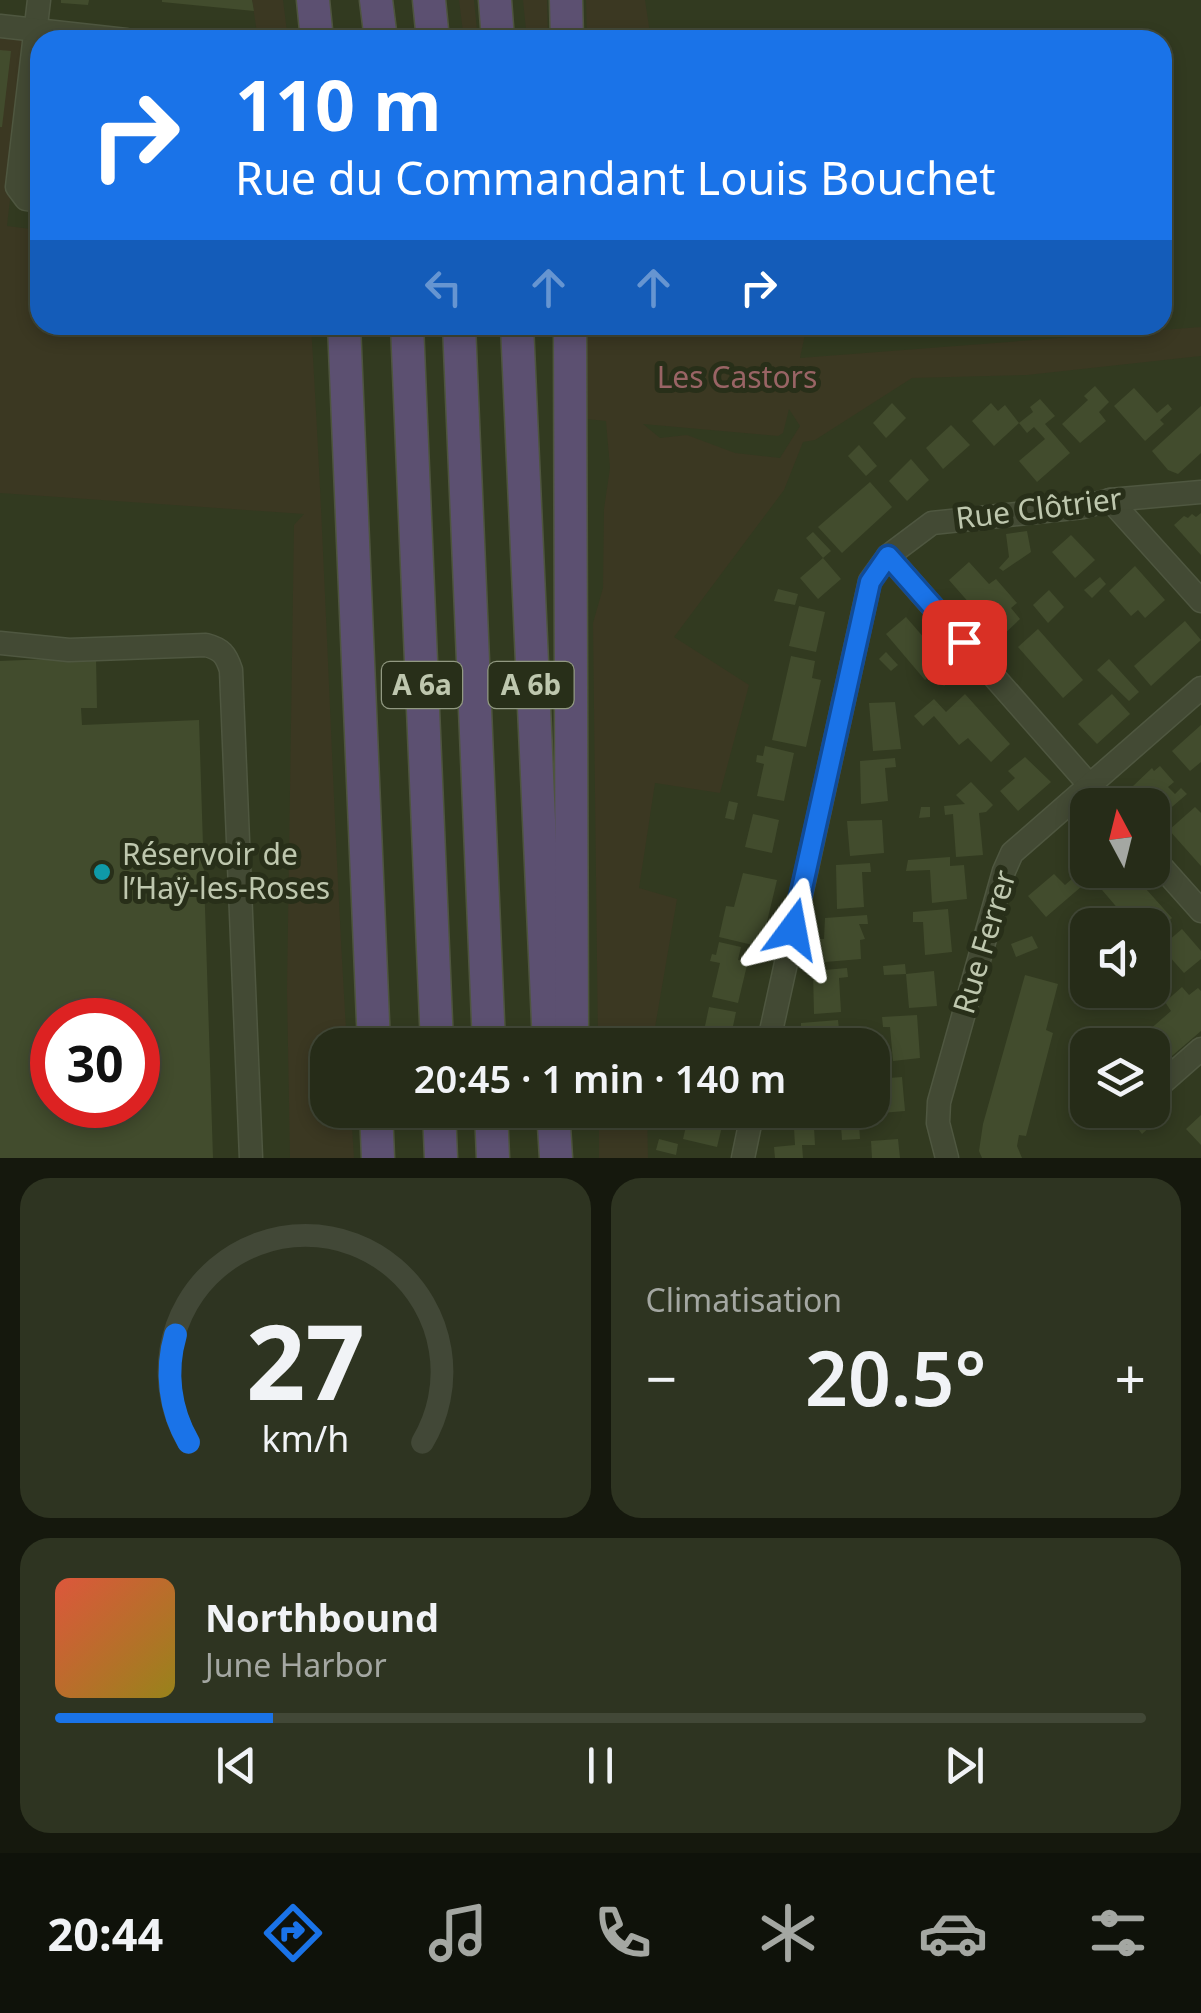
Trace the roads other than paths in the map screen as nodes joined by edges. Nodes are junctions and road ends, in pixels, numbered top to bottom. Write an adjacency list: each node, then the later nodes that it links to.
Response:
1 (39, 0): 8 (street)
2 (312, 0): 9 (highway)
3 (376, 0): 10 (highway)
4 (429, 0): 11 (highway)
5 (494, 0): 12 (highway)
6 (566, 0): 13 (highway)
7 (0, 26): 8 (street)
8 (35, 30)
9 (316, 30)
10 (380, 30)
11 (433, 30)
12 (497, 30)
13 (567, 30)
14 (30, 74): 15 (street)
15 (30, 200)
16 (344, 335): 30 (highway)
17 (406, 335): 31 (highway, A 6a)
18 (459, 335): 32 (highway, A 6a)
19 (518, 335): 33 (highway, A 6b)
20 (570, 335): 34 (highway)
21 (1201, 492): 22 (street, Rue Clôtrier)
22 (1110, 500): 23 (street, Rue Clôtrier); 24 (street)
23 (888, 556): 27 (street); 35 (street)
24 (1201, 601)
25 (0, 643): 44 (street)
26 (1201, 688): 27 (street, Rue Ferrer)
27 (1090, 786): 51 (street, Rue Ferrer)
28 (1170, 876): 29 (street)
29 (1201, 911)
30 (373, 1028)
31 (436, 1028)
32 (488, 1028)
33 (548, 1028)
34 (572, 1028)
35 (772, 1028)
36 (1201, 1049): 37 (street)
37 (1170, 1076)
38 (377, 1128): 45 (highway)
39 (440, 1128): 46 (highway)
40 (492, 1128): 47 (highway)
41 (554, 1128): 48 (highway)
42 (568, 1128): 49 (highway)
43 (749, 1128): 50 (street)
44 (251, 1158)
45 (378, 1158)
46 (441, 1158)
47 (493, 1158)
48 (556, 1158)
49 (566, 1158)
50 (743, 1158)
51 (947, 1158)

